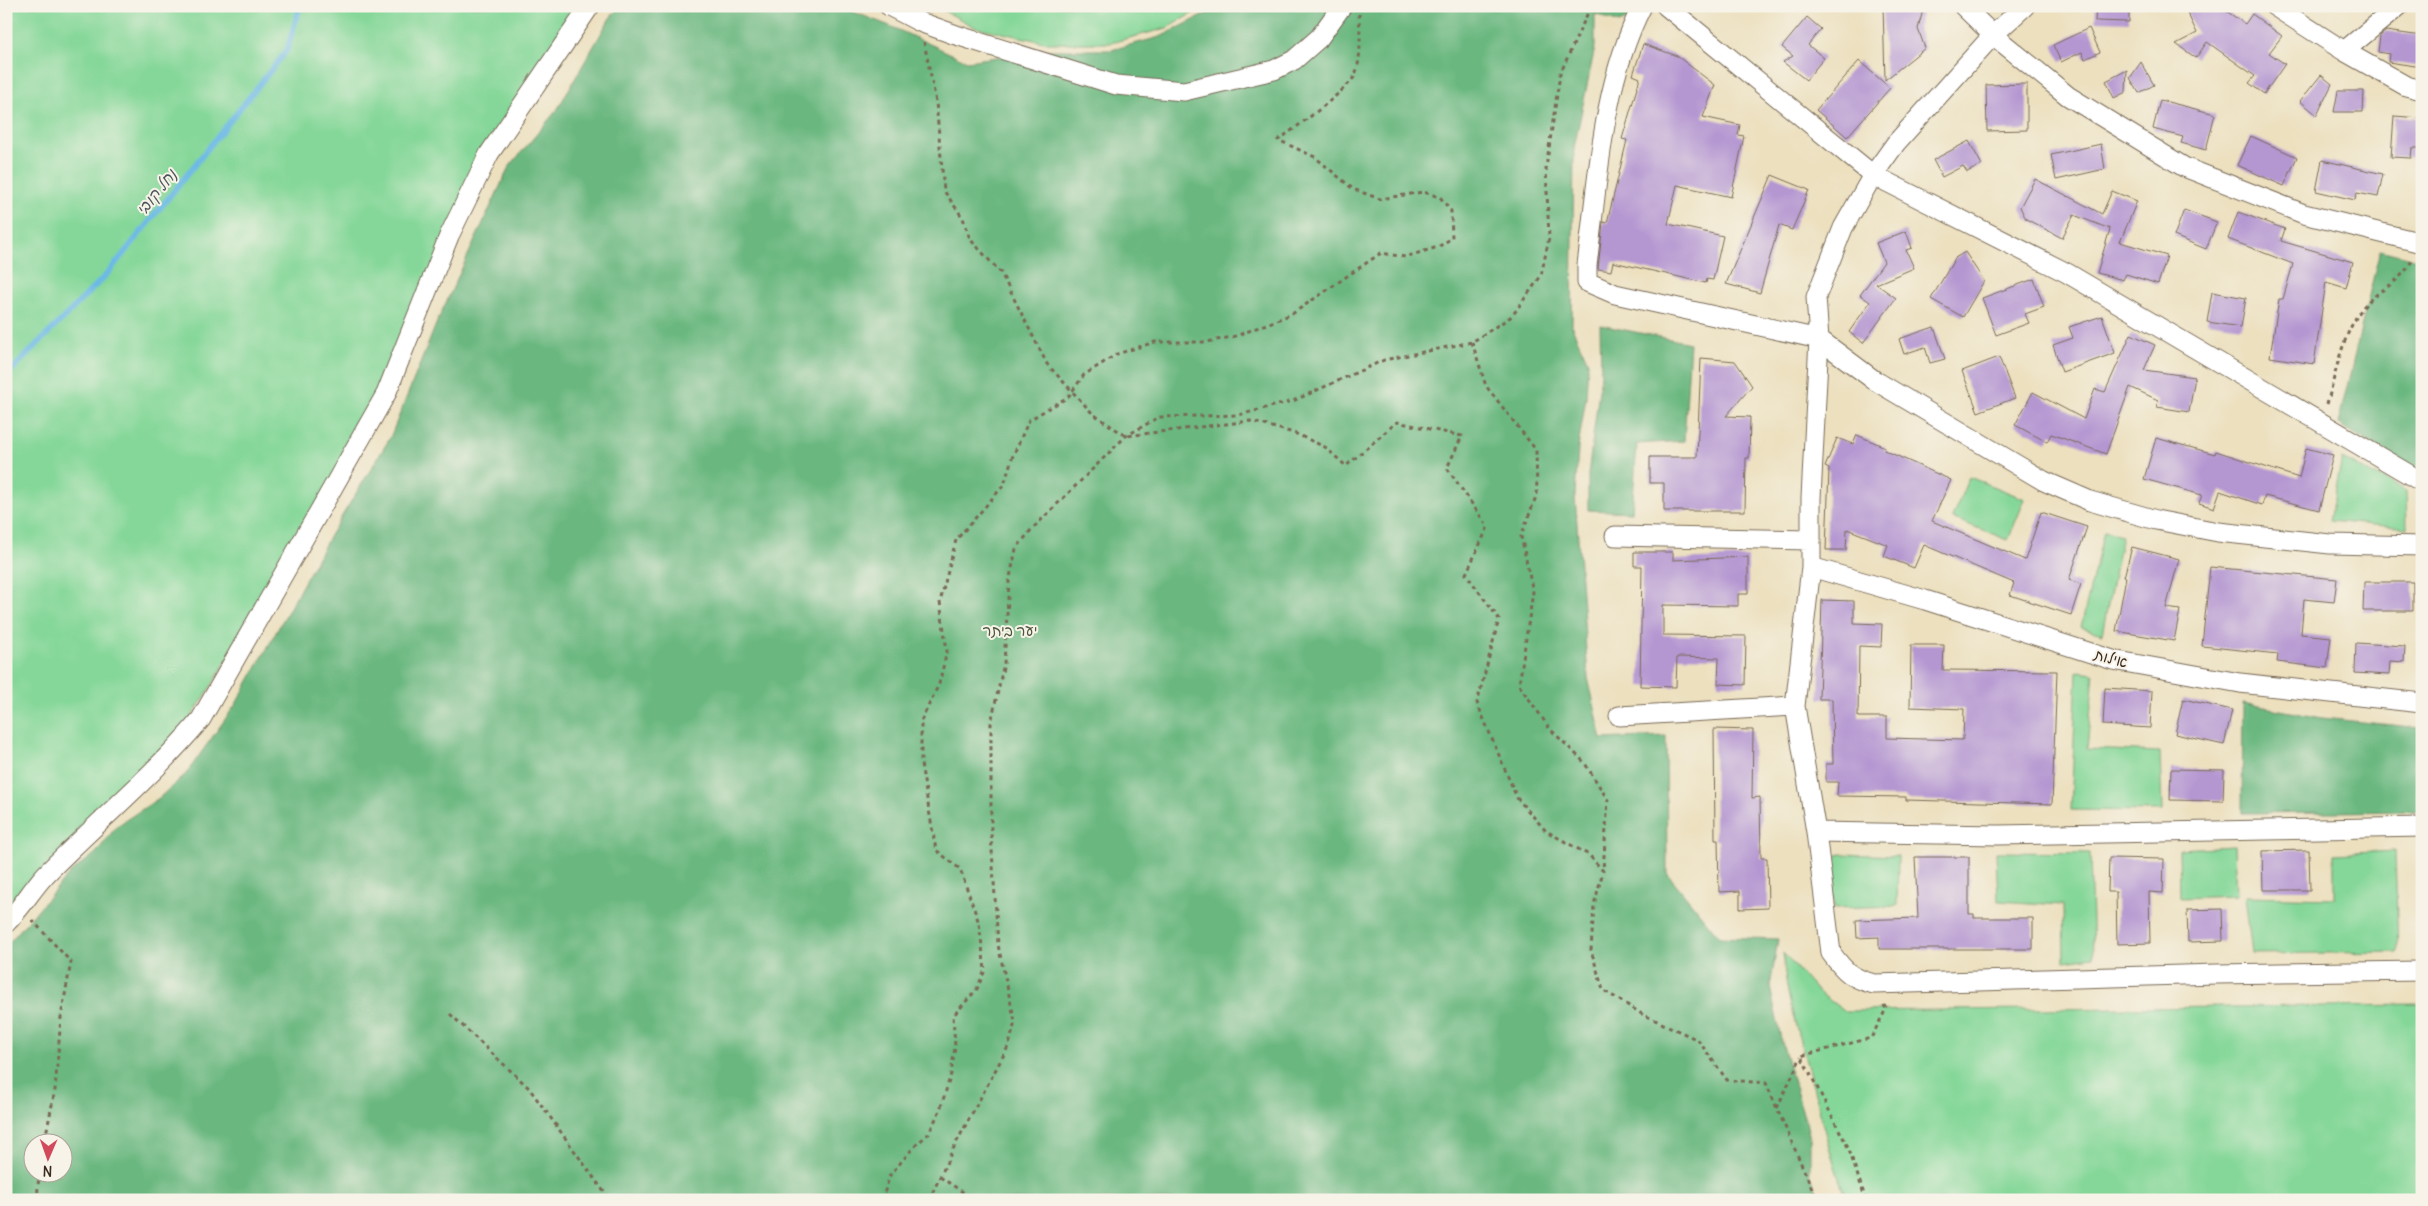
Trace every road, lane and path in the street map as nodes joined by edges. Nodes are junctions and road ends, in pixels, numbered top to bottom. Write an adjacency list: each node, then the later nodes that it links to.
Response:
1 (590, 6): 34 (street)
2 (889, 6): 12 (street)
3 (1342, 6): 12 (street)
4 (1359, 6): 20 (path)
5 (1591, 6): 19 (path)
6 (1642, 6): 18 (street)
7 (1666, 6): 16 (street)
8 (1963, 6): 13 (street)
9 (2025, 6): 13 (street)
10 (2274, 6): 14 (street)
11 (2399, 6): 14 (street)
12 (920, 22): 20 (path)
13 (1993, 36): 16 (street); 17 (street)
14 (2344, 51): 15 (street)
15 (2422, 90)
16 (1873, 175): 18 (street); 21 (street)
17 (2421, 243): 21 (path)
18 (1819, 339): 25 (street); 26 (street)
19 (1472, 342): 22 (path); 33 (path)
20 (1072, 391): 22 (path); 46 (path)
21 (2322, 424): 23 (street)
22 (1126, 436): 33 (path); 42 (path)
23 (2422, 482)
24 (1615, 536): 25 (street)
25 (1810, 540): 27 (street)
26 (2422, 546)
27 (1811, 566): 28 (street, אילות); 29 (street)
28 (2422, 703)
29 (1796, 706): 30 (street); 32 (street)
30 (1619, 716)
31 (2422, 827): 32 (street)
32 (1816, 832): 37 (street)
33 (1603, 871): 40 (path)
34 (21, 909): 35 (street); 41 (path)
35 (6, 923)
36 (2422, 971): 37 (street)
37 (1874, 984): 39 (path)
38 (450, 1014): 45 (path)
39 (1801, 1056): 40 (path); 50 (path)
40 (1777, 1108): 49 (path)
41 (46, 1134)
42 (940, 1176): 47 (path); 48 (path)
43 (38, 1184): 44 (path)
44 (36, 1200)
45 (610, 1200)
46 (882, 1200)
47 (929, 1200)
48 (976, 1200)
49 (1817, 1200)
50 (1866, 1200)

